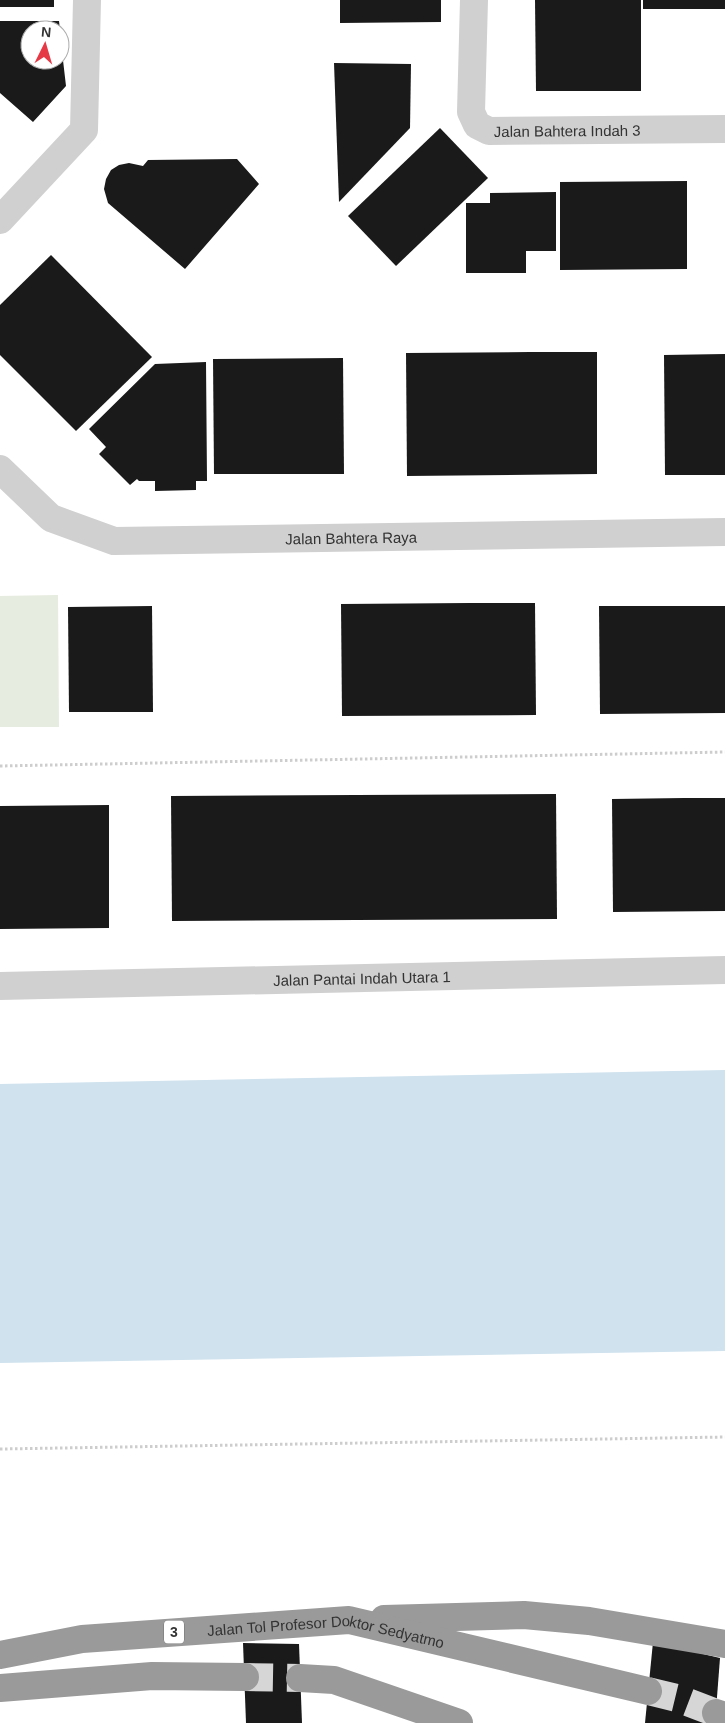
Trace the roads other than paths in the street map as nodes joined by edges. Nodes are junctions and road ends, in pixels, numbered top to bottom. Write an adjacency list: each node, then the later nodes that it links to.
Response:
1 (87, 0): 4 (street)
2 (474, 0): 3 (street, Jalan Bahtera Indah 3)
3 (725, 129)
4 (0, 220)
5 (0, 469): 6 (street, Jalan Bahtera Raya)
6 (725, 532)
7 (725, 970): 8 (street, Jalan Pantai Indah Utara 1)
8 (0, 986)
9 (349, 1620): 10 (highway); 11 (highway, Jalan Tol Profesor Doktor Sedyatmo / 3); 15 (highway, Jalan Tol Profesor Doktor Sedyatmo / 3)
10 (725, 1644)
11 (0, 1655)
12 (245, 1677): 14 (highway)
13 (300, 1678): 16 (highway)
14 (0, 1688)
15 (648, 1691)
16 (459, 1723)

